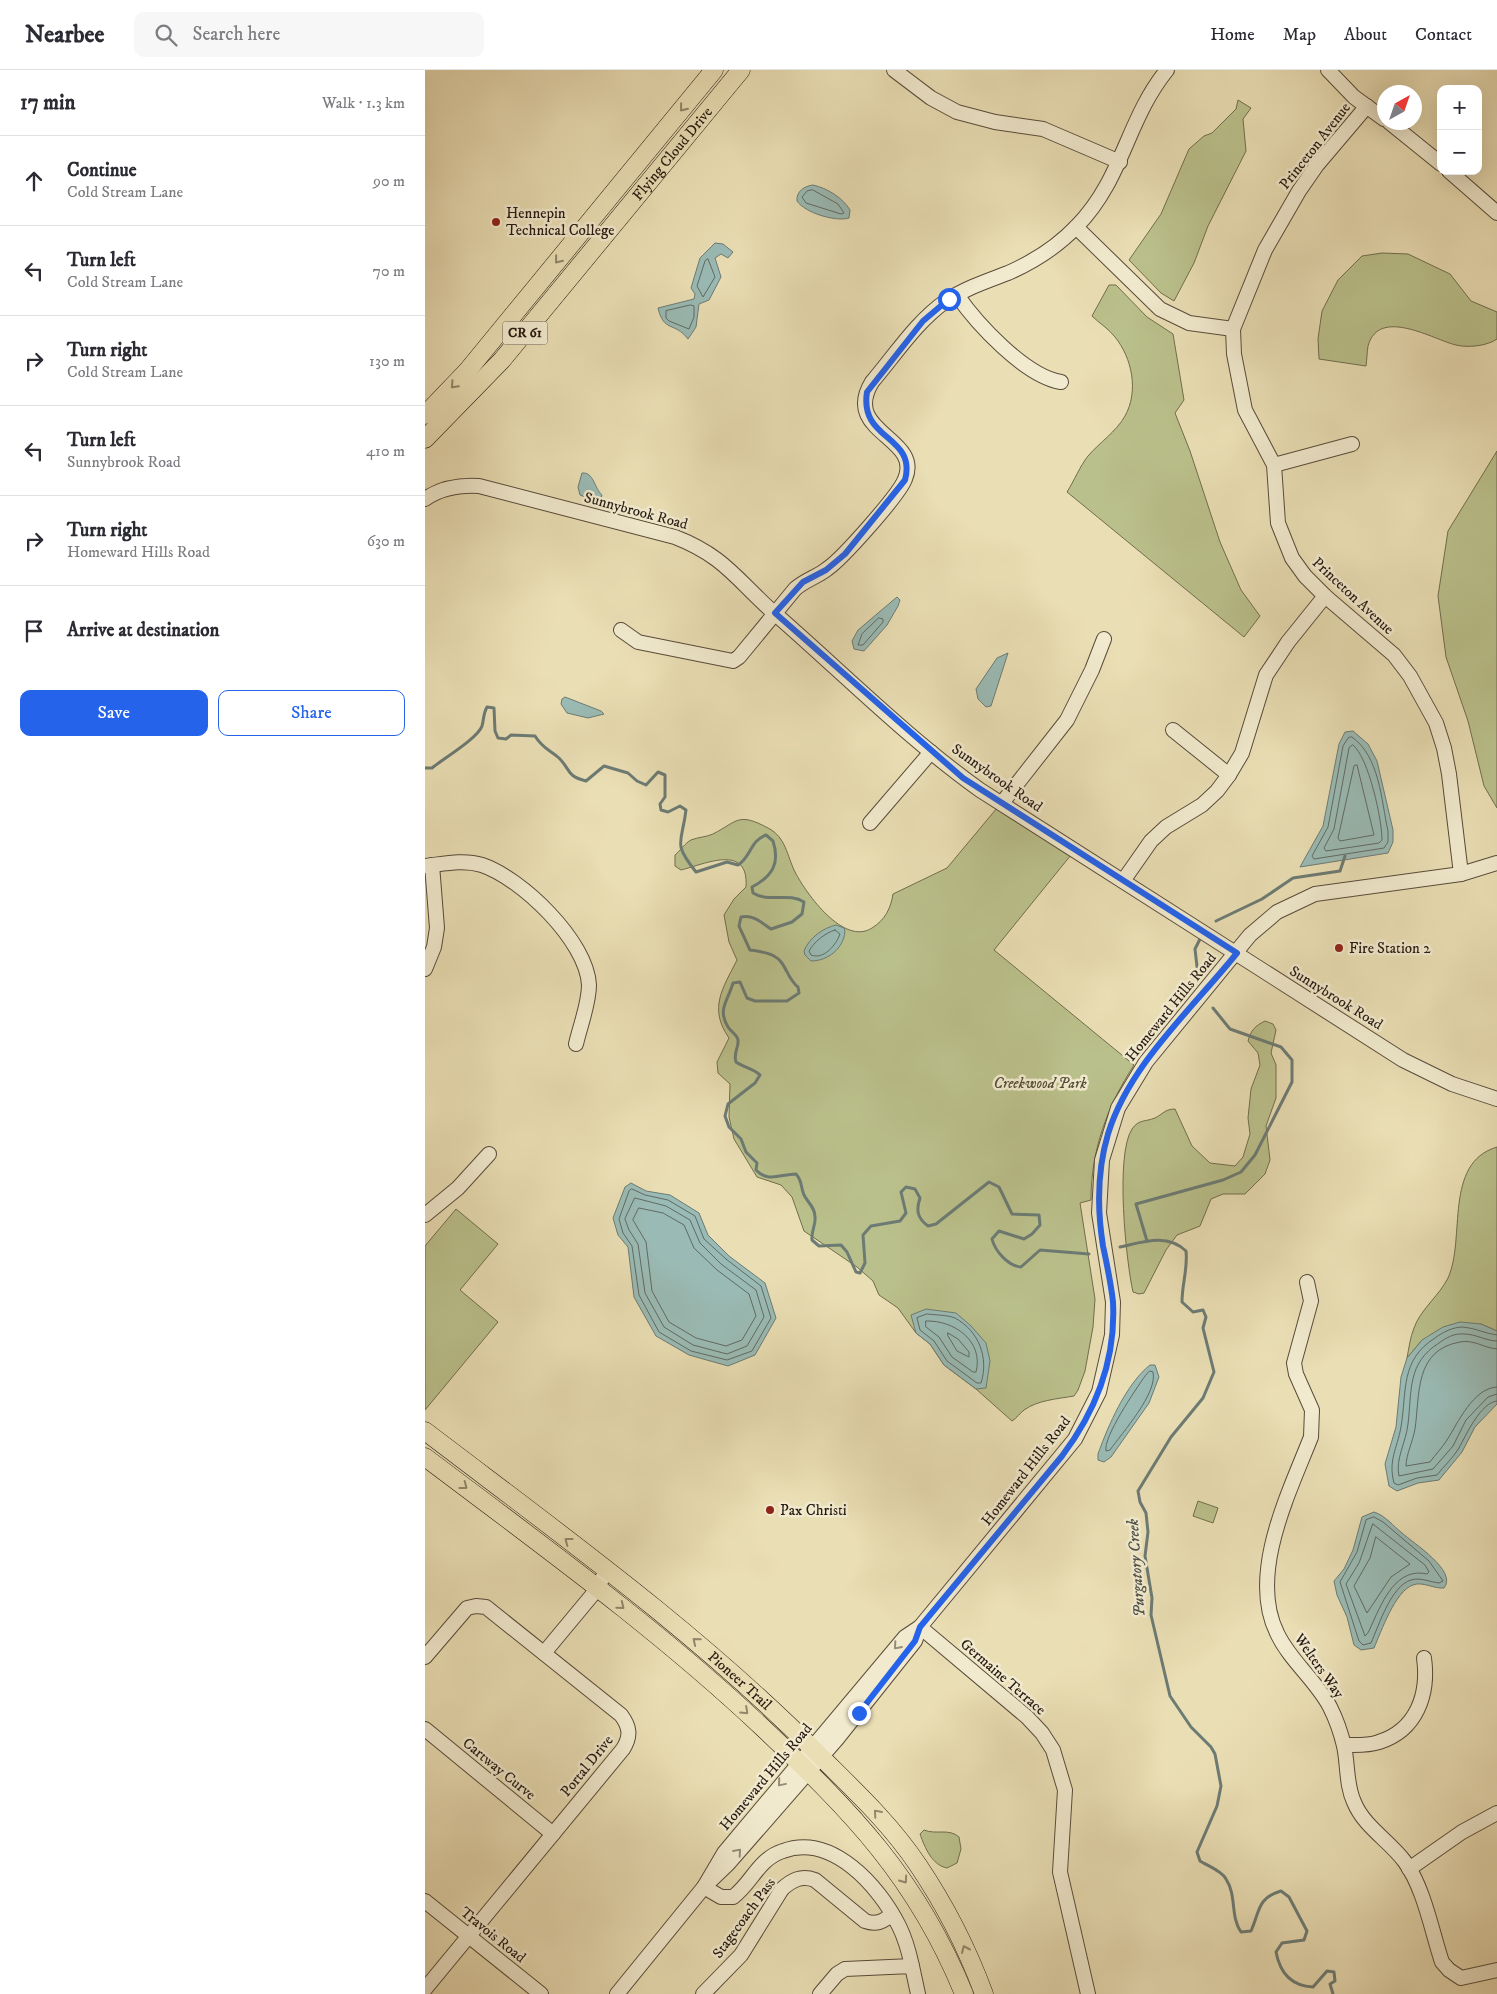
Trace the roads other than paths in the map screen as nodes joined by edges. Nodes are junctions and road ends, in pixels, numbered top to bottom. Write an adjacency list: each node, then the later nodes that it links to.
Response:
1 (714, 70): 17 (main road, Flying Cloud Drive / CR 61, one-way to 17)
2 (741, 70): 18 (main road, Flying Cloud Drive / CR 61)
3 (894, 70): 10 (street)
4 (1167, 70): 10 (street)
5 (1328, 70): 6 (street)
6 (1367, 106): 7 (street); 15 (street, Princeton Avenue)
7 (1377, 113)
8 (1399, 130): 9 (street)
9 (1437, 161)
10 (1120, 162): 13 (street)
11 (1454, 175): 12 (street)
12 (1497, 213)
13 (1076, 227): 14 (street); 15 (street)
14 (957, 295): 16 (street); 23 (street)
15 (1233, 329): 20 (street, Princeton Avenue)
16 (1061, 382)
17 (425, 415)
18 (425, 439)
19 (1353, 444): 20 (street)
20 (1274, 466): 22 (street, Princeton Avenue)
21 (425, 499): 23 (street, Sunnybrook Road)
22 (1325, 596): 28 (street); 33 (street, Princeton Avenue)
23 (775, 613): 24 (street); 27 (street, Sunnybrook Road)
24 (621, 630)
25 (1104, 639): 29 (street)
26 (1173, 730): 28 (street)
27 (931, 752): 29 (street, Sunnybrook Road); 30 (street)
28 (1229, 775): 34 (street)
29 (1002, 803): 34 (street, Sunnybrook Road)
30 (870, 823)
31 (1497, 864): 33 (street, Homeward Hills Road)
32 (428, 866): 36 (street); 37 (street)
33 (1461, 874): 35 (street, Homeward Hills Road)
34 (1123, 881): 35 (street, Sunnybrook Road)
35 (1237, 953): 38 (street, Sunnybrook Road); 46 (street, Homeward Hills Road)
36 (425, 970)
37 (576, 1044)
38 (1497, 1099)
39 (489, 1154): 40 (street)
40 (425, 1216)
41 (1307, 1282): 51 (street, Welters Way)
42 (425, 1431): 44 (main road, Pioneer Trail, one-way to 42)
43 (425, 1457): 45 (main road, Pioneer Trail, one-way to 45)
44 (606, 1570): 45 (street); 52 (main road, Pioneer Trail, one-way to 44)
45 (598, 1588): 47 (street); 53 (main road, Pioneer Trail, one-way to 53)
46 (920, 1627): 52 (street, Homeward Hills Road); 71 (street, Germaine Terrace)
47 (544, 1653): 48 (street); 55 (street, Portal Drive)
48 (425, 1657)
49 (1424, 1658): 51 (street)
50 (425, 1729): 55 (street, Cartway Curve)
51 (1344, 1746): 56 (street, Welters Way)
52 (817, 1752): 53 (street, Homeward Hills Road); 70 (main road, Pioneer Trail, one-way to 52)
53 (804, 1767): 57 (street, Homeward Hills Road); 69 (main road, Pioneer Trail, one-way to 69)
54 (1497, 1813): 56 (street)
55 (553, 1834): 60 (street, Portal Drive)
56 (1409, 1869): 62 (street, Welters Way)
57 (704, 1887): 59 (street); 65 (street, Homeward Hills Road)
58 (425, 1900): 60 (street, Travois Road)
59 (892, 1914): 61 (street); 66 (street, Stagecoach Pass)
60 (469, 1936): 63 (street, Portal Drive); 64 (street, Travois Road)
61 (912, 1966): 67 (street); 68 (street)
62 (1497, 1970)
63 (425, 1989)
64 (541, 1994)
65 (617, 1994)
66 (703, 1994)
67 (820, 1994)
68 (918, 1994)
69 (963, 1994)
70 (984, 1994)
71 (1087, 1994)

